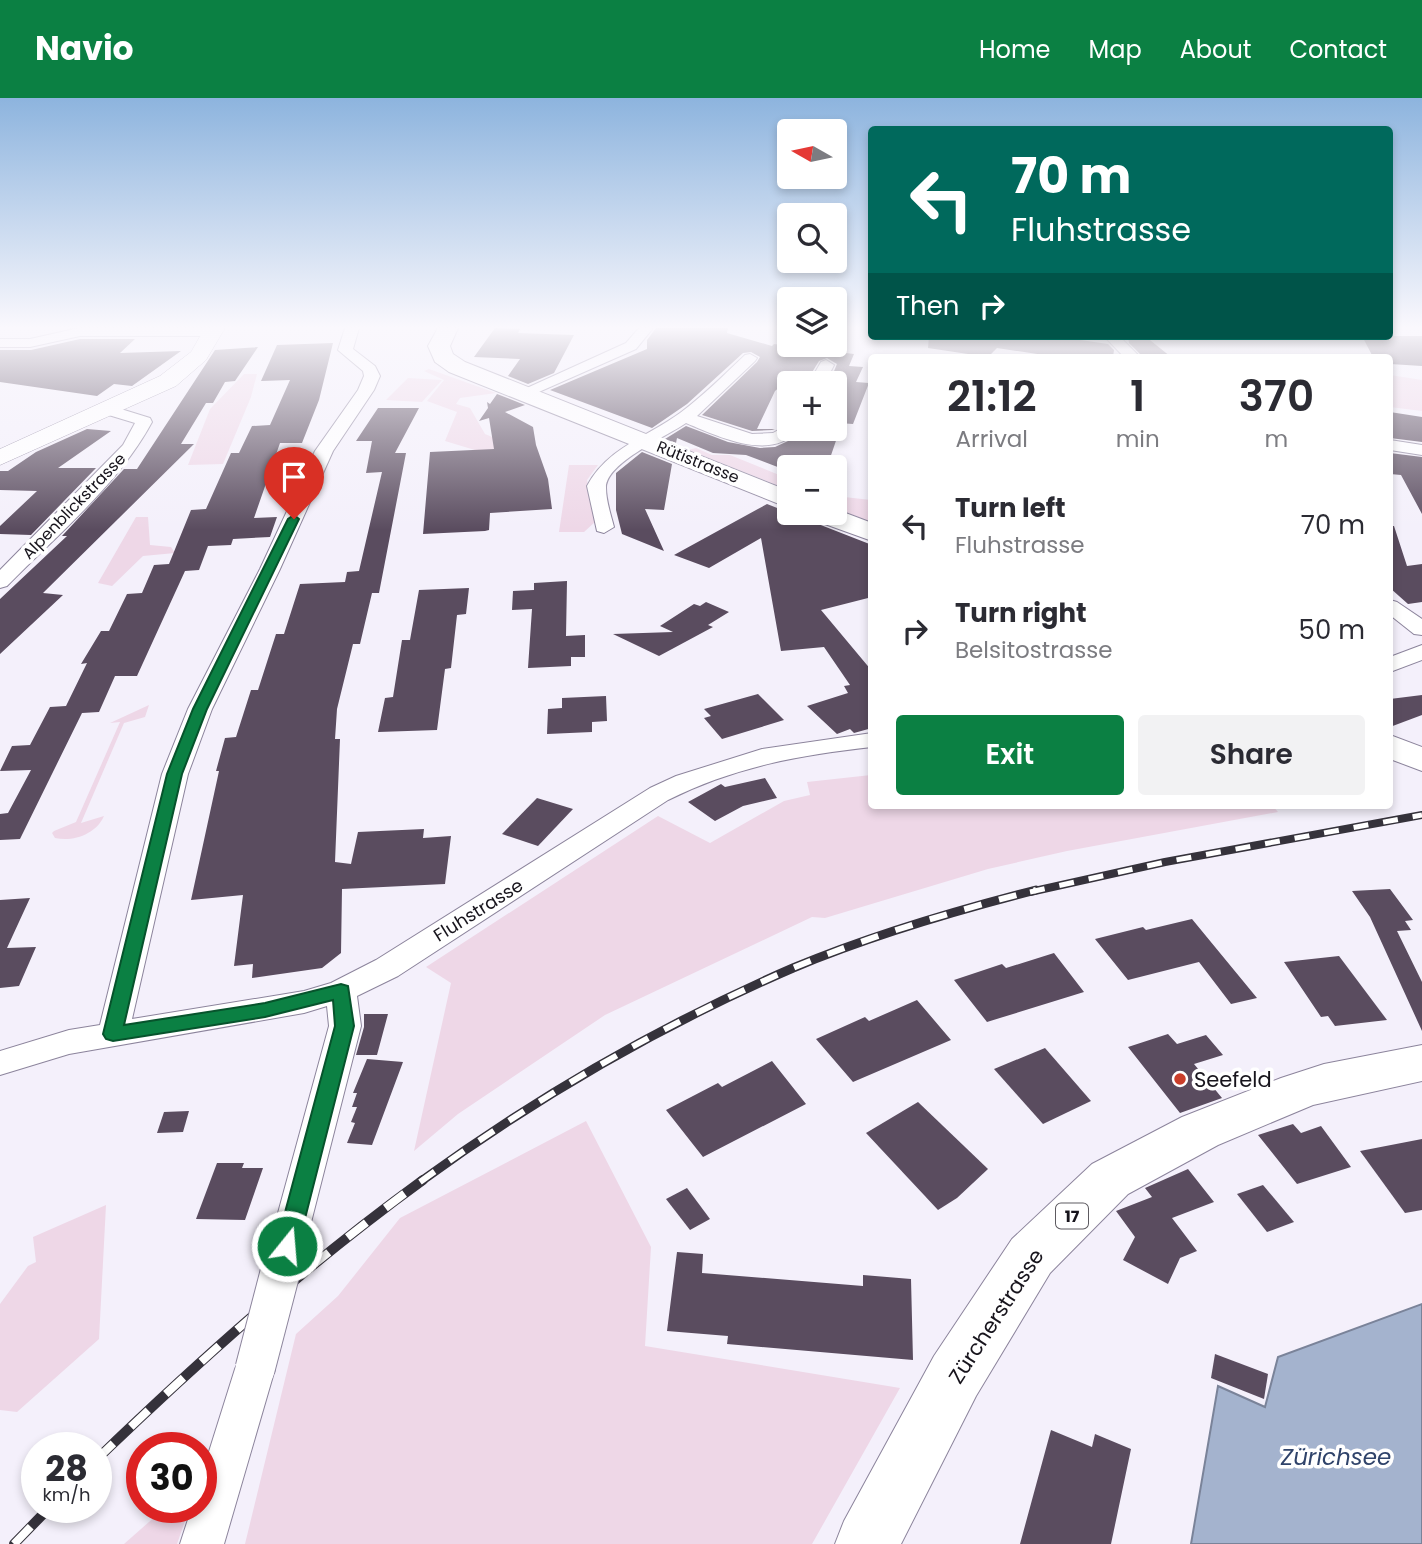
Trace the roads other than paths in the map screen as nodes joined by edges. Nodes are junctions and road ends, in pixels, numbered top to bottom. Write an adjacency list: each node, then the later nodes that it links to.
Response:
1 (138, 395): 5 (street)
2 (362, 395): 25 (street)
3 (532, 395): 8 (main road, Rütistrasse)
4 (711, 395): 6 (street)
5 (108, 410): 11 (street); 16 (street, Alpenblickstrasse)
6 (685, 417): 7 (street); 8 (street)
7 (777, 436)
8 (647, 442): 12 (main road, Rütistrasse); 14 (street)
9 (1393, 445): 10 (street)
10 (1422, 450)
11 (0, 458)
12 (777, 494)
13 (847, 523): 15 (main road)
14 (604, 527)
15 (868, 531)
16 (0, 582)
17 (1393, 608): 18 (street)
18 (1422, 629)
19 (1422, 652): 20 (street)
20 (1393, 664)
21 (868, 741): 24 (street, Fluhstrasse)
22 (1393, 747): 23 (main road)
23 (1422, 760)
24 (341, 991): 25 (street, Fluhstrasse); 28 (street)
25 (113, 1034): 26 (street, Fluhstrasse)
26 (0, 1063)
27 (1422, 1063): 30 (main road, Zürcherstrasse / 17)
28 (287, 1246): 29 (street, bridge)
29 (202, 1544)
30 (867, 1544)

